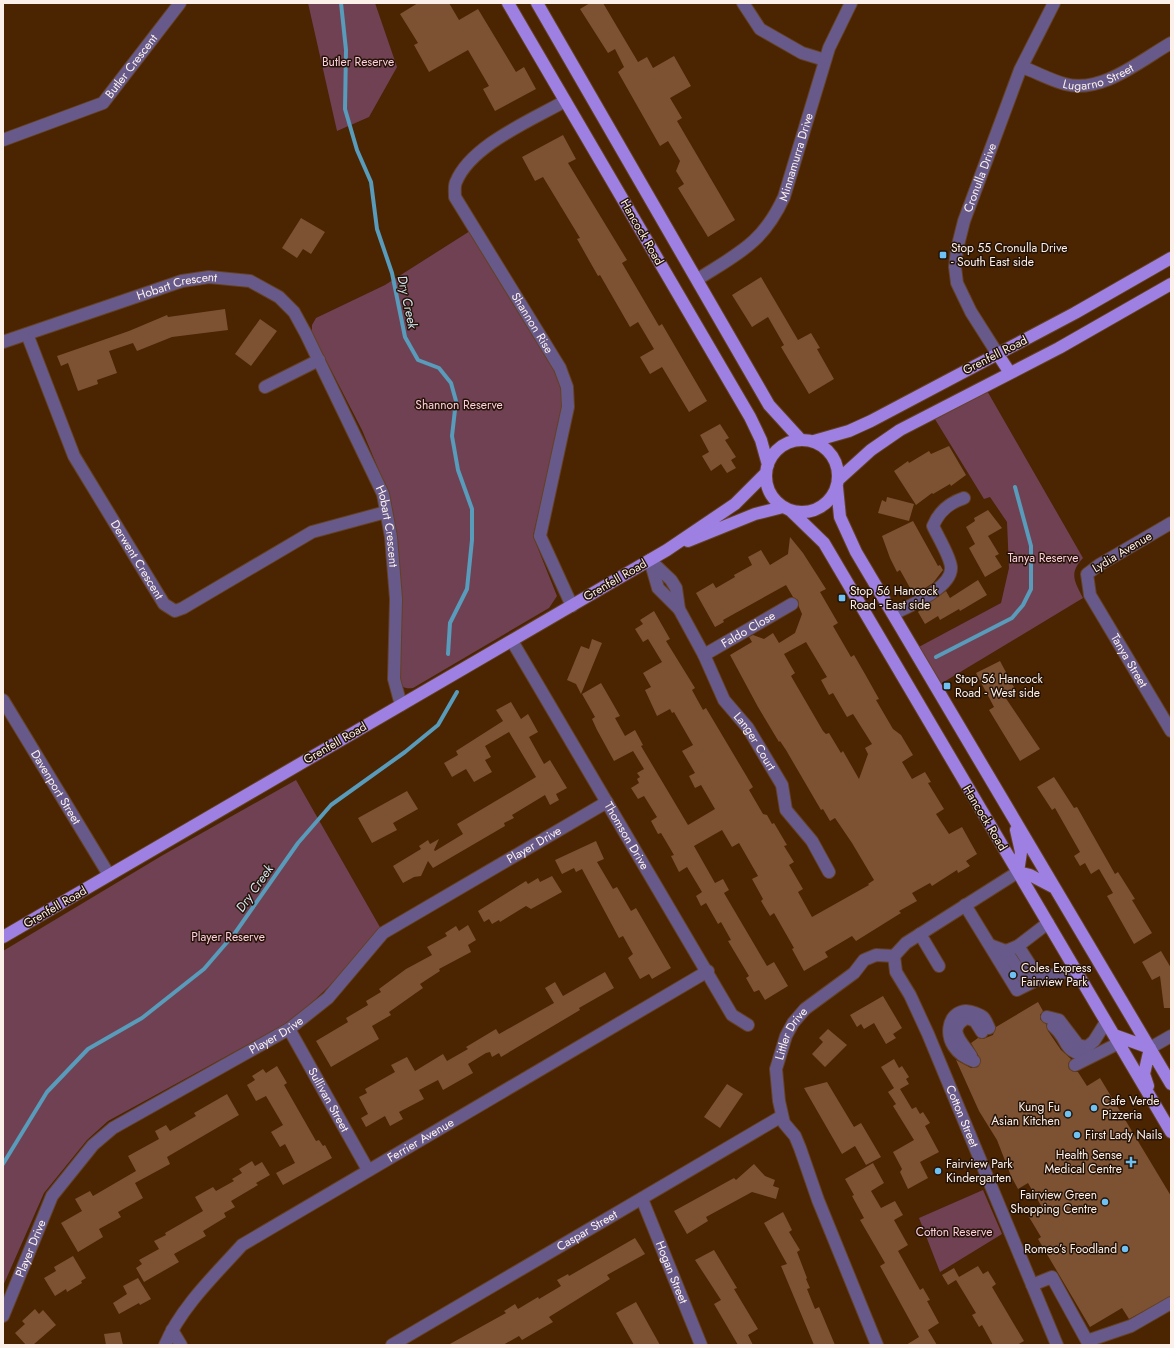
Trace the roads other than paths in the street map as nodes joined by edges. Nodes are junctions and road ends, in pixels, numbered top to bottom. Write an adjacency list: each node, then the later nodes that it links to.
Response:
1 (180, 3): 11 (street, Butler Crescent)
2 (508, 3): 10 (main road, Hancock Road)
3 (537, 3): 13 (main road, Hancock Road)
4 (744, 3): 8 (street)
5 (852, 3): 8 (street, Minnamurra Drive)
6 (1054, 3): 9 (street, Cronulla Drive)
7 (1171, 43): 9 (street, Lugarno Street)
8 (825, 60): 13 (street, Minnamurra Drive)
9 (1022, 67): 17 (street, Cronulla Drive)
10 (565, 101): 23 (main road, Hancock Road); 33 (street, Shannon Rise)
11 (3, 140)
12 (1171, 258): 17 (main road, Grenfell Road)
13 (698, 279): 21 (main road, Hancock Road)
14 (1171, 284): 19 (main road, Grenfell Road)
15 (27, 334): 16 (street, Hobart Crescent); 18 (street, Hobart Crescent); 27 (street, Derwent Crescent)
16 (3, 342)
17 (997, 353): 19 (main road); 22 (main road, Grenfell Road)
18 (319, 360): 20 (street); 27 (street, Hobart Crescent)
19 (1010, 373): 24 (main road, Grenfell Road)
20 (265, 388)
21 (800, 439): 22 (main road); 23 (main road)
22 (814, 441): 24 (main road)
23 (767, 469): 26 (main road); 29 (main road, Grenfell Road)
24 (838, 483): 26 (main road); 34 (main road, Hancock Road)
25 (964, 498): 34 (street)
26 (787, 509): 29 (main road, Grenfell Road); 43 (main road, Hancock Road)
27 (386, 512): 38 (street, Hobart Crescent)
28 (1171, 523): 31 (street, Lydia Avenue)
29 (667, 550): 30 (main road, Grenfell Road)
30 (650, 560): 33 (main road, Grenfell Road); 36 (street, Langer Court)
31 (1088, 589): 39 (street, Tanya Street)
32 (792, 604): 36 (street, Faldo Close)
33 (572, 606): 35 (main road, Grenfell Road)
34 (893, 614): 41 (main road, Hancock Road)
35 (512, 641): 38 (main road, Grenfell Road); 40 (street, Thomson Drive)
36 (704, 655): 42 (street, Langer Court)
37 (3, 700): 44 (street, Davenport Street)
38 (401, 705): 44 (main road, Grenfell Road)
39 (1171, 731)
40 (607, 802): 56 (street, Thomson Drive); 61 (street, Player Drive)
41 (1013, 818): 43 (main road); 45 (main road, Hancock Road)
42 (829, 872)
43 (1018, 872): 45 (main road); 46 (street); 47 (main road, Hancock Road)
44 (109, 875): 49 (main road, Grenfell Road)
45 (1056, 890): 65 (main road, Hancock Road)
46 (965, 906): 48 (street); 50 (street)
47 (1048, 923): 51 (street); 55 (main road, Hancock Road)
48 (920, 934): 53 (street); 54 (street)
49 (3, 937)
50 (990, 946): 52 (street); 58 (street)
51 (1018, 946): 52 (street); 57 (street)
52 (1006, 951): 58 (street)
53 (894, 956): 70 (street, Littler Drive); 74 (street, Cotton Street)
54 (939, 966)
55 (1076, 970): 57 (street); 59 (main road, Hancock Road)
56 (708, 971): 60 (street, Thomson Drive); 72 (street, Ferrier Avenue)
57 (1039, 979): 58 (street)
58 (1028, 984)
59 (1106, 1022): 64 (main road, Hancock Road); 66 (street)
60 (748, 1025)
61 (288, 1029): 72 (street, Sullivan Street); 76 (street, Player Drive)
62 (986, 1030): 62 (street)
63 (1171, 1036): 65 (street)
64 (1117, 1039): 65 (main road); 66 (street); 69 (main road, Hancock Road)
65 (1150, 1048): 68 (main road, Hancock Road); 69 (main road)
66 (1091, 1056): 67 (street)
67 (1075, 1065)
68 (1171, 1084)
69 (1151, 1098): 71 (main road, Hancock Road)
70 (782, 1116): 73 (street, Caspar Street); 82 (street, Littler Drive)
71 (1171, 1132)
72 (368, 1170): 77 (street, Ferrier Avenue)
73 (642, 1199): 80 (street, Caspar Street); 81 (street, Hogan Street)
74 (1032, 1285): 75 (street); 83 (street, Cotton Street)
75 (1171, 1303)
76 (3, 1316)
77 (172, 1330): 78 (street, Ferrier Avenue); 79 (street)
78 (165, 1345)
79 (181, 1345)
80 (392, 1345)
81 (701, 1345)
82 (877, 1345)
83 (1057, 1345)

